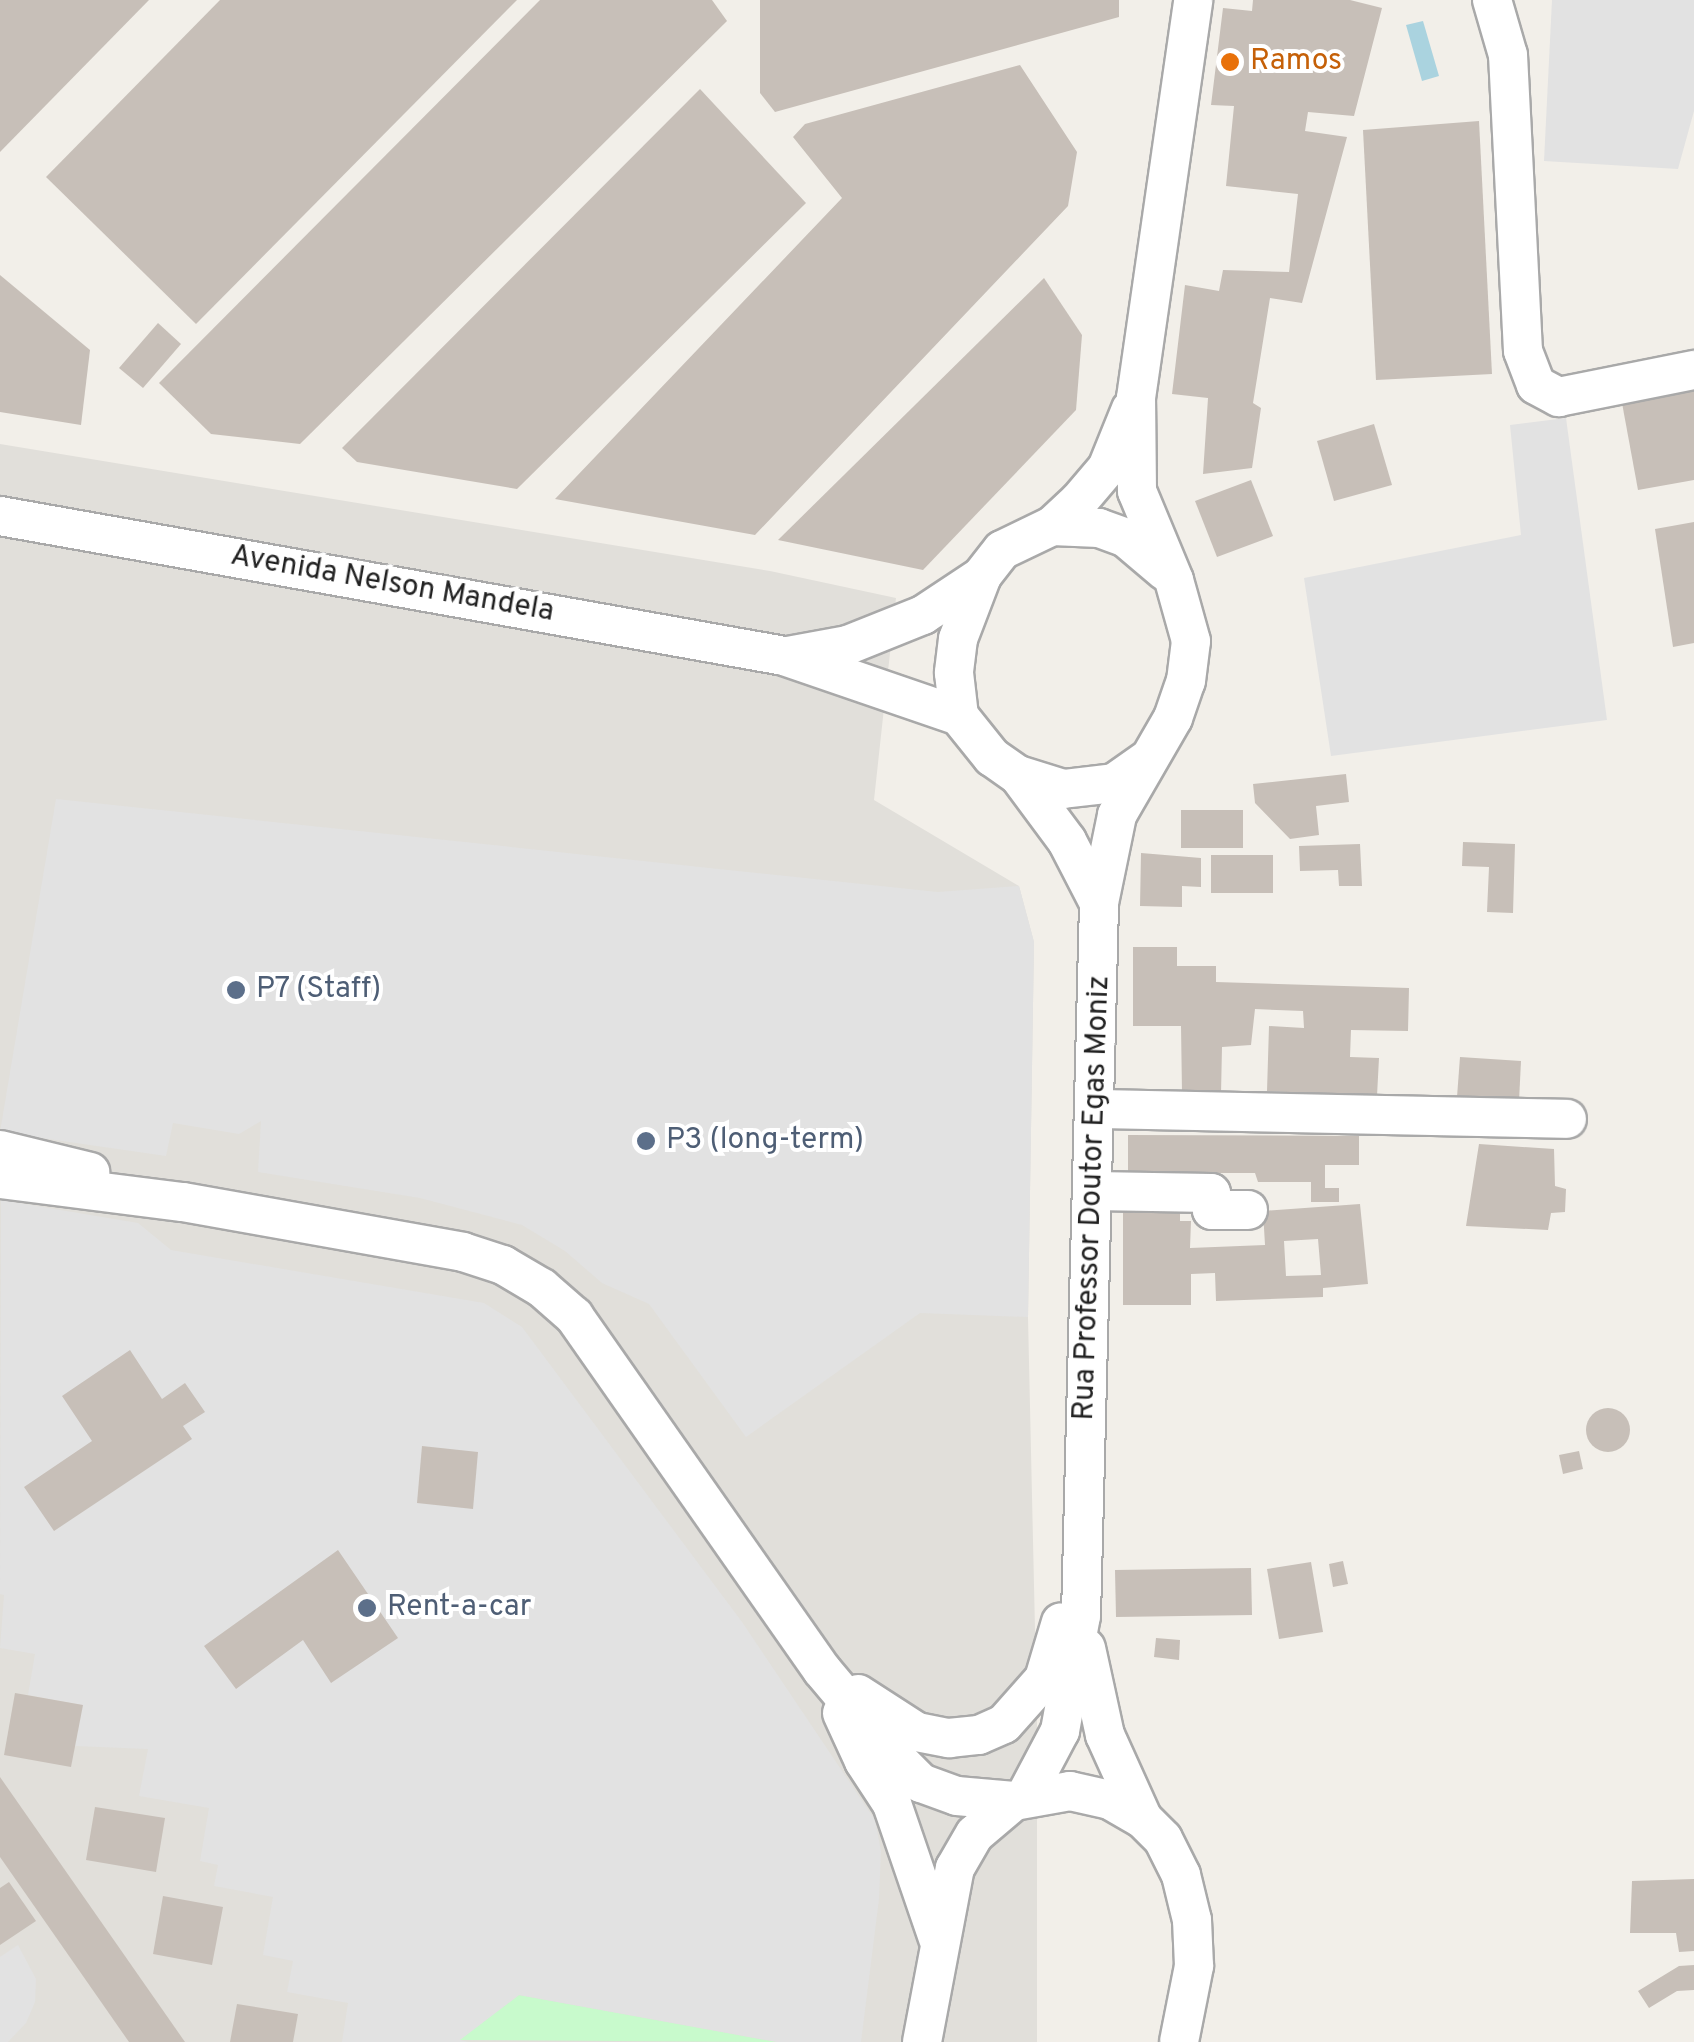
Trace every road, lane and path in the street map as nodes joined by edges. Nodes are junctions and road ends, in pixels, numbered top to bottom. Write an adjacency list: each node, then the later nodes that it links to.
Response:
1 (1193, 0): 4 (street)
2 (1492, 0): 3 (street)
3 (1694, 370)
4 (1136, 398): 6 (street); 8 (street)
5 (0, 516): 9 (street, Avenida Nelson Mandela)
6 (1052, 526): 7 (street); 8 (street)
7 (982, 576): 9 (street); 10 (street)
8 (1174, 580): 11 (street)
9 (784, 656): 10 (street)
10 (959, 716): 12 (street)
11 (1146, 760): 12 (street); 13 (street, Rua Professor Doutor Egas Moniz)
12 (1018, 775): 13 (street)
13 (1099, 903): 14 (street, Rua Professor Doutor Egas Moniz)
14 (1096, 1110): 15 (street); 18 (street, Rua Professor Doutor Egas Moniz)
15 (1566, 1119)
16 (0, 1150): 19 (street)
17 (0, 1179): 19 (street)
18 (1094, 1191): 20 (street); 21 (street, Rua Professor Doutor Egas Moniz)
19 (183, 1202): 23 (street)
20 (1248, 1210)
21 (1082, 1549): 22 (street); 23 (street)
22 (1081, 1616): 24 (street); 25 (street)
23 (822, 1670): 24 (street); 26 (street)
24 (1020, 1799): 25 (street); 26 (street)
25 (1143, 1819): 28 (street)
26 (938, 1938): 27 (street)
27 (922, 2042)
28 (1179, 2042)

